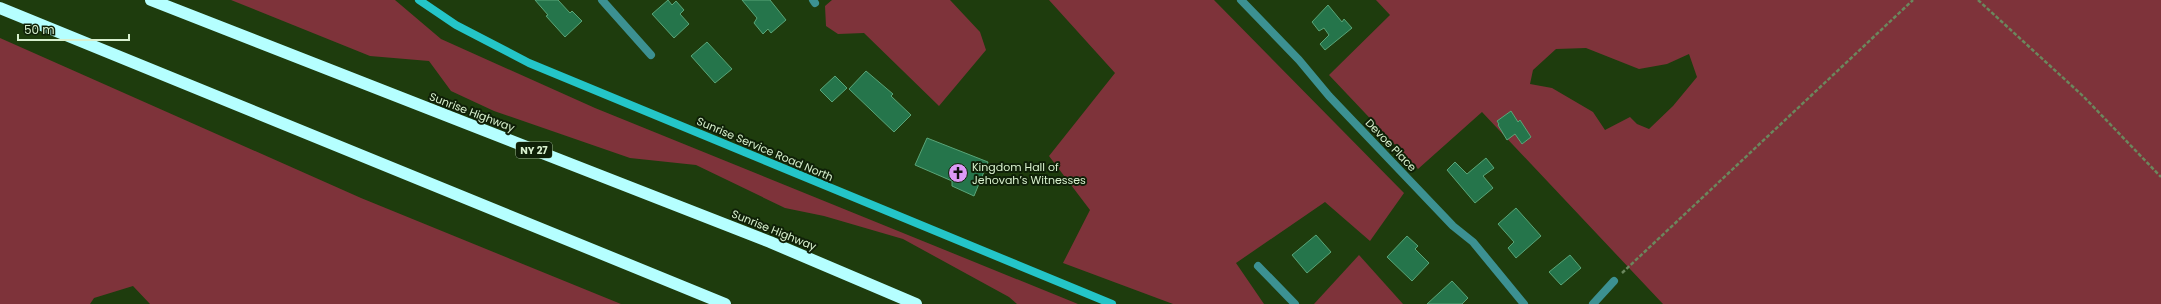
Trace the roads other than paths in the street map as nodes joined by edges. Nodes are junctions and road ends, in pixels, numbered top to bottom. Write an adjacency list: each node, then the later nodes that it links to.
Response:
1 (151, 0): 10 (highway, Sunrise Highway / NY 27)
2 (418, 0): 11 (street, Sunrise Service Road North)
3 (602, 0): 6 (street)
4 (1241, 0): 13 (street, Devoe Place)
5 (0, 8): 9 (highway)
6 (651, 55)
7 (1258, 266): 12 (street)
8 (1614, 281): 14 (street)
9 (725, 304)
10 (916, 304)
11 (1112, 304)
12 (1295, 304)
13 (1524, 304)
14 (1594, 304)

